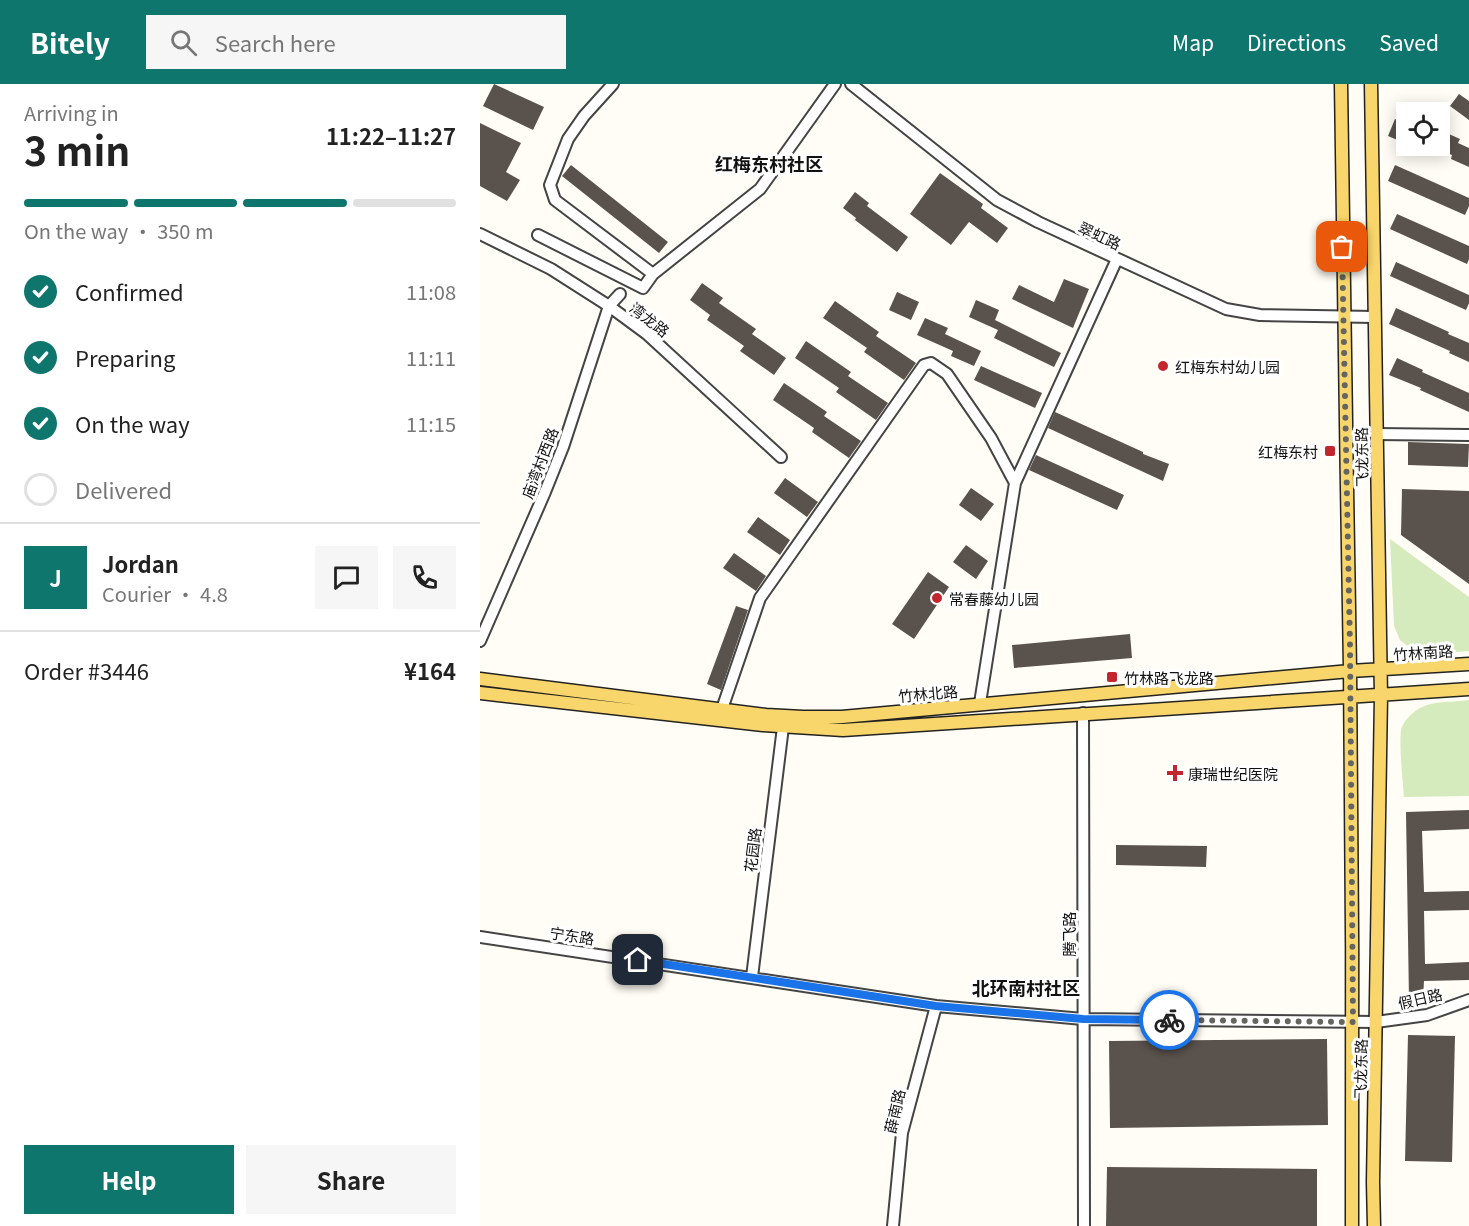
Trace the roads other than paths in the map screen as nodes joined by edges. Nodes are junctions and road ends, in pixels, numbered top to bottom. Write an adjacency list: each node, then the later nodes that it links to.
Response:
1 (613, 84): 9 (street)
2 (835, 84): 9 (street)
3 (851, 84): 8 (street, 翠虹路)
4 (1341, 84): 12 (main road, 飞龙东路)
5 (1371, 84): 13 (main road, 飞龙东路)
6 (480, 234): 11 (street, 湾龙路)
7 (538, 235): 9 (street)
8 (1117, 260): 12 (street, 翠虹路); 17 (street)
9 (653, 274)
10 (620, 294): 11 (street, 庙湾村西路)
11 (609, 306): 16 (street, 湾龙路); 18 (street, 庙湾村西路)
12 (1343, 316): 13 (street, 翠虹路); 21 (main road, 飞龙东路)
13 (1374, 317): 14 (main road, 飞龙东路)
14 (1376, 434): 15 (street); 20 (main road, 飞龙东路)
15 (1469, 435)
16 (781, 457)
17 (1015, 483): 27 (street); 28 (street)
18 (480, 640)
19 (1469, 664): 20 (main road, 竹林南路)
20 (1380, 670): 21 (main road, 竹林北路); 26 (main road, 飞龙东路)
21 (1350, 671): 25 (main road, 飞龙东路); 27 (main road, 竹林北路)
22 (480, 679): 28 (main road, 竹林北路)
23 (1469, 689): 26 (main road)
24 (480, 693): 30 (main road, 竹林北路)
25 (1350, 696): 26 (main road, 竹林北路); 29 (main road, 竹林北路); 36 (main road, 飞龙东路)
26 (1381, 696): 37 (main road, 飞龙东路)
27 (980, 703): 28 (main road, 竹林北路)
28 (722, 709)
29 (1083, 713): 30 (main road, 竹林北路); 35 (street, 腾飞路)
30 (783, 727): 32 (street, 花园路)
31 (480, 937): 32 (street, 宁东路)
32 (752, 977): 34 (street, 宁东路)
33 (1469, 1000): 37 (street, 假日路)
34 (936, 1006): 35 (street, 宁东路); 38 (street, 薛南路)
35 (1083, 1019): 36 (street, 宁东路); 39 (street, 腾飞路)
36 (1353, 1022): 37 (street, 宁东路); 40 (main road, 飞龙东路)
37 (1376, 1022): 41 (main road, 飞龙东路)
38 (893, 1226)
39 (1084, 1226)
40 (1352, 1226)
41 (1374, 1226)

